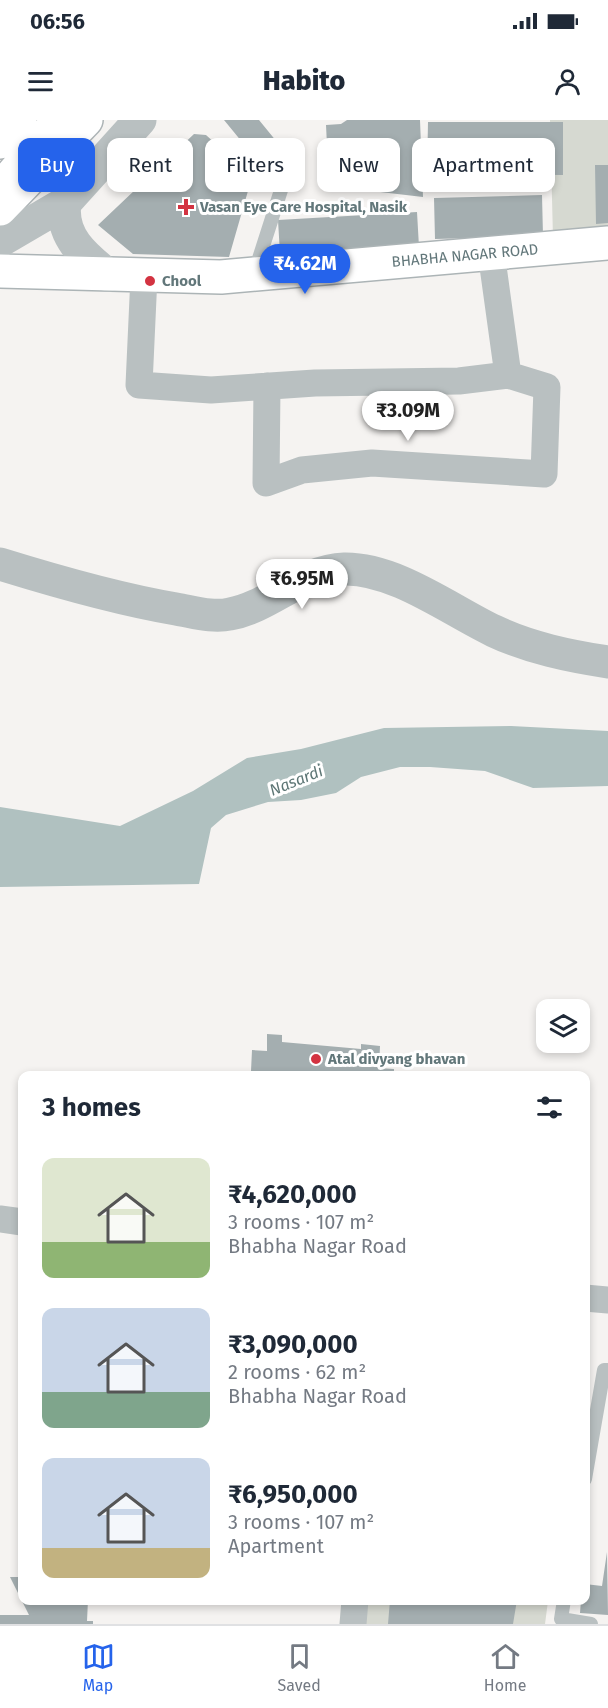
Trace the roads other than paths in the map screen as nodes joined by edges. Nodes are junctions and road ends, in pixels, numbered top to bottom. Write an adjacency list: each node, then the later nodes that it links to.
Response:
1 (20, 120): 5 (main road)
2 (59, 120): 6 (main road)
3 (86, 120): 9 (main road)
4 (140, 120): 8 (street)
5 (0, 142)
6 (0, 189)
7 (280, 192): 14 (lane)
8 (65, 203): 10 (street); 15 (street)
9 (0, 209)
10 (0, 241)
11 (608, 243): 12 (main road, BHABHA NAGAR ROAD)
12 (491, 252): 14 (main road, BHABHA NAGAR ROAD); 17 (street)
13 (0, 271): 15 (main road, BHABHA NAGAR ROAD)
14 (254, 274): 16 (main road, BHABHA NAGAR ROAD)
15 (108, 275): 16 (main road, BHABHA NAGAR ROAD)
16 (144, 276): 18 (street)
17 (508, 375): 18 (street); 18 (street)
18 (267, 386)
19 (0, 564): 20 (street)
20 (608, 662)
21 (0, 1219): 22 (street)
22 (18, 1221)
23 (590, 1298): 24 (street)
24 (608, 1300)
25 (608, 1370): 26 (lane)
26 (590, 1450)
27 (355, 1605): 29 (street)
28 (563, 1605): 30 (lane)
29 (353, 1624)
30 (591, 1624)

